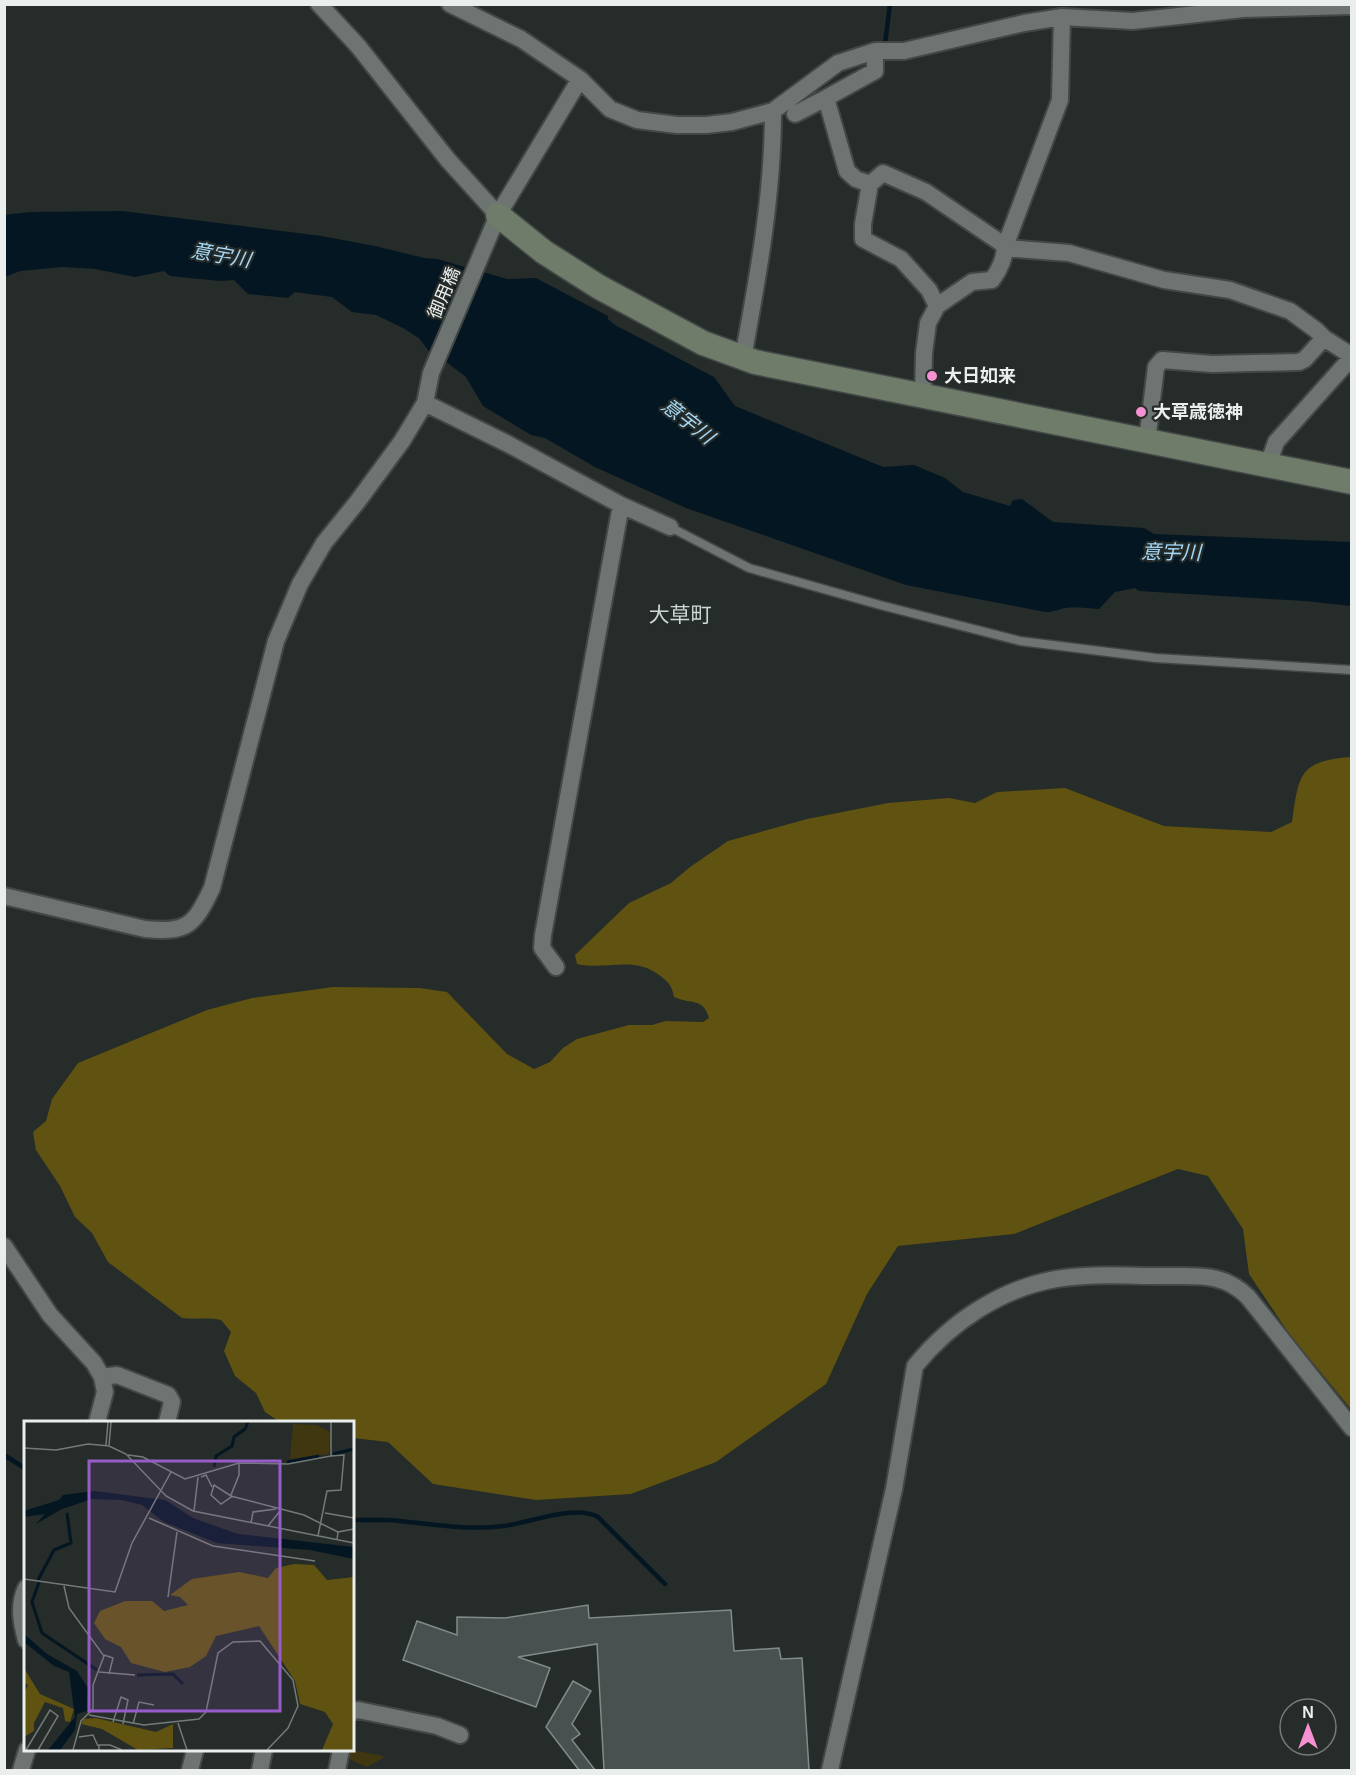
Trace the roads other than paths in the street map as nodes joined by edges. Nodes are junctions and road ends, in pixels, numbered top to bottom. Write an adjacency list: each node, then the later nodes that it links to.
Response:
1 (319, 4): 11 (street)
2 (450, 4): 6 (street)
3 (1352, 6): 4 (street)
4 (1062, 17): 5 (street); 12 (street)
5 (875, 51): 7 (street); 8 (street)
6 (580, 80): 8 (street); 11 (street, 御用橋)
7 (826, 98): 9 (street); 10 (street)
8 (773, 111): 16 (street)
9 (795, 114)
10 (870, 184): 12 (street); 13 (street)
11 (496, 222): 16 (street); 18 (street, 御用橋)
12 (1005, 248): 13 (street); 14 (street)
13 (937, 306): 17 (street)
14 (1324, 338): 15 (street); 19 (street)
15 (1352, 356): 20 (street)
16 (743, 358): 17 (street)
17 (923, 396): 19 (street)
18 (424, 403): 22 (street); 25 (street, 御用橋)
19 (1146, 441): 20 (street)
20 (1268, 465): 21 (street)
21 (1352, 482)
22 (621, 505): 23 (street); 26 (street)
23 (670, 527): 24 (lane)
24 (1352, 670)
25 (4, 896)
26 (556, 967)
27 (4, 1246): 28 (street)
28 (102, 1377): 29 (street); 30 (street)
29 (97, 1421)
30 (167, 1421)
31 (1352, 1428): 44 (street)
32 (24, 1595): 33 (street)
33 (24, 1633)
34 (354, 1711): 35 (street)
35 (460, 1735)
36 (26, 1751): 40 (street)
37 (195, 1751): 41 (street)
38 (264, 1751): 42 (street)
39 (341, 1751): 43 (street)
40 (21, 1770)
41 (190, 1770)
42 (260, 1770)
43 (337, 1770)
44 (830, 1770)

